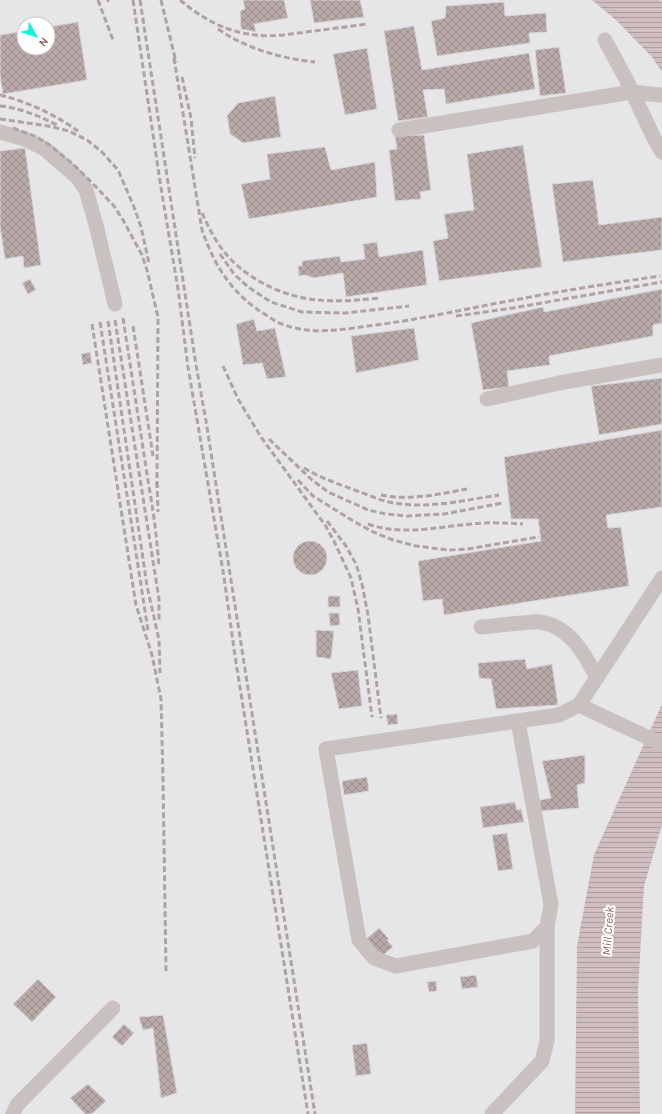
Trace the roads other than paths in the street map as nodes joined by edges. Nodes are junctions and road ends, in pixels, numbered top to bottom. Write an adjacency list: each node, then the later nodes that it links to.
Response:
1 (605, 40): 2 (lane)
2 (632, 92): 3 (lane); 4 (lane); 6 (lane)
3 (656, 94)
4 (399, 130)
5 (0, 132): 7 (lane)
6 (662, 152)
7 (116, 304)
8 (662, 365): 9 (lane)
9 (487, 399)
10 (662, 578): 12 (lane)
11 (480, 627): 12 (lane)
12 (597, 678): 13 (lane)
13 (579, 704): 14 (lane); 15 (lane)
14 (518, 721): 16 (lane); 16 (lane)
15 (662, 744)
16 (547, 927): 19 (lane)
17 (112, 1008): 18 (lane)
18 (13, 1114)
19 (492, 1114)

